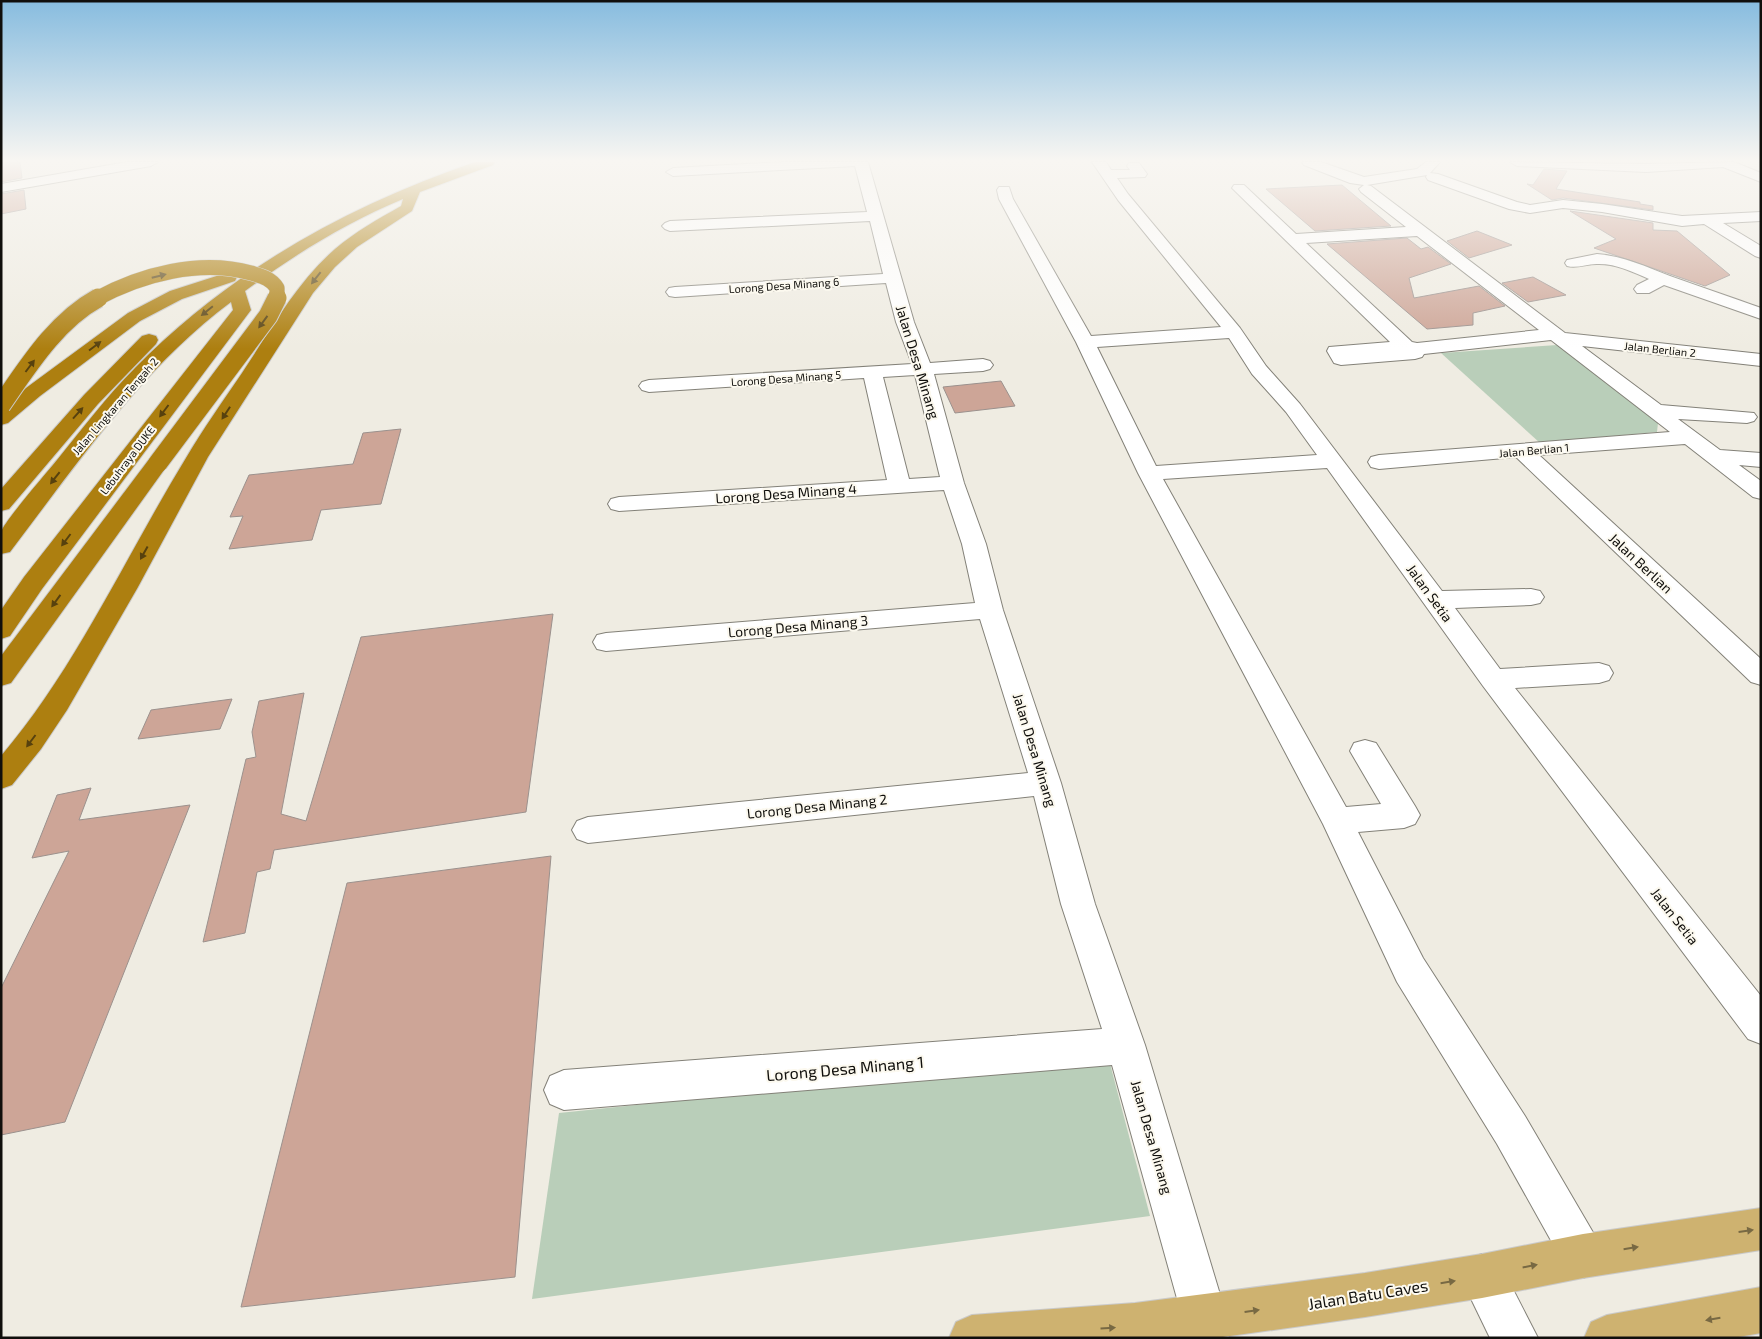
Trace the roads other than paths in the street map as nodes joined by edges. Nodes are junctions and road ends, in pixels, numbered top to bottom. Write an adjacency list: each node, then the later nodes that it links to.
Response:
1 (314, 224): 18 (highway, Jalan Lingkaran Tengah 2)
2 (341, 224): 18 (highway, Jalan Lingkaran Tengah 2)
3 (378, 224): 61 (highway, one-way to 61)
4 (701, 224): 11 (street)
5 (878, 224): 16 (street, Jalan Desa Minang)
6 (1020, 224): 26 (street)
7 (1146, 224): 23 (street, Jalan Setia)
8 (1278, 224): 13 (street)
9 (1412, 224): 12 (street)
10 (1715, 224): 14 (street)
11 (670, 226)
12 (1420, 231): 13 (street); 25 (street)
13 (1294, 239): 27 (street)
14 (1761, 253)
15 (1573, 263): 17 (street)
16 (893, 278): 20 (street, Lorong Desa Minang 6); 31 (street, Jalan Desa Minang)
17 (1663, 279): 19 (street); 22 (street)
18 (233, 283): 21 (highway, Jalan Lingkaran Tengah 2); 24 (highway, Jalan Lingkaran Tengah 2, one-way to 24); 37 (highway, one-way to 18); 54 (highway, Lebuhraya DUKE, one-way to 54)
19 (1643, 288)
20 (676, 292)
21 (185, 309)
22 (1761, 314)
23 (1234, 332): 26 (street); 42 (street, Jalan Setia)
24 (163, 334): 48 (highway, Jalan Lingkaran Tengah 2, one-way to 24); 50 (highway, Jalan Lingkaran Tengah 2, one-way to 50)
25 (1558, 336): 27 (street, Jalan Berlian 2); 29 (street, Jalan Berlian 2); 35 (street)
26 (1085, 342): 44 (street)
27 (1411, 347): 28 (street, Jalan Berlian 2)
28 (1336, 351)
29 (1761, 360)
30 (983, 365): 31 (street, Lorong Desa Minang 5)
31 (923, 368): 32 (street, Lorong Desa Minang 5); 45 (street, Jalan Desa Minang)
32 (872, 372): 33 (street, Lorong Desa Minang 5); 46 (street)
33 (649, 386)
34 (1, 405): 58 (highway, one-way to 58, bridge)
35 (1656, 411): 36 (street); 38 (street)
36 (1747, 417)
37 (1, 419)
38 (1689, 437): 39 (street, Jalan Berlian 1); 40 (street)
39 (1522, 451): 43 (street, Jalan Berlian 1); 57 (street, Jalan Berlian)
40 (1714, 456): 41 (street); 47 (street)
41 (1761, 460)
42 (1332, 461): 44 (street); 52 (street, Jalan Setia)
43 (1379, 462)
44 (1149, 473): 63 (street)
45 (953, 483): 46 (street, Lorong Desa Minang 4); 53 (street, Jalan Desa Minang)
46 (899, 485): 49 (street, Lorong Desa Minang 4)
47 (1761, 492)
48 (1, 504)
49 (619, 504)
50 (1, 547)
51 (1531, 597): 52 (street)
52 (1436, 600): 59 (street, Jalan Setia)
53 (990, 610): 55 (street, Lorong Desa Minang 3); 62 (street, Jalan Desa Minang)
54 (1, 630)
55 (606, 642)
56 (1599, 672): 59 (street)
57 (1761, 675)
58 (1, 676)
59 (1493, 680): 65 (street, Jalan Setia)
60 (1365, 751): 63 (street)
61 (1, 777)
62 (1046, 783): 64 (street, Lorong Desa Minang 2); 66 (street, Jalan Desa Minang)
63 (1337, 821): 69 (street)
64 (588, 830)
65 (1761, 1026)
66 (1126, 1045): 67 (street, Lorong Desa Minang 1); 72 (street, Jalan Desa Minang)
67 (564, 1090)
68 (1761, 1229): 69 (main road, Jalan Batu Caves, one-way to 68)
69 (1583, 1256): 70 (main road, Jalan Batu Caves, one-way to 69)
70 (1482, 1276): 72 (main road, Jalan Batu Caves, one-way to 70); 74 (street)
71 (1761, 1310): 75 (main road, one-way to 75)
72 (1207, 1328): 73 (main road, Jalan Batu Caves, one-way to 72)
73 (972, 1338)
74 (1515, 1338)
75 (1607, 1338)

